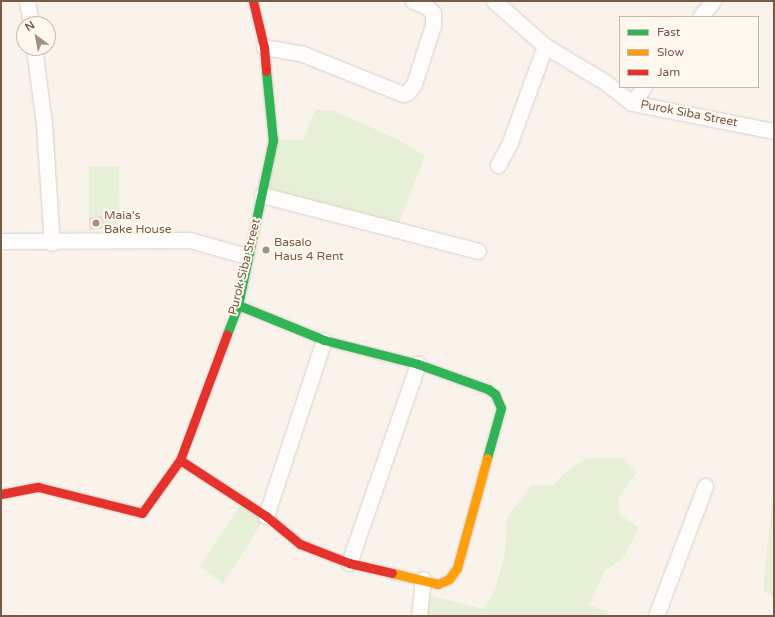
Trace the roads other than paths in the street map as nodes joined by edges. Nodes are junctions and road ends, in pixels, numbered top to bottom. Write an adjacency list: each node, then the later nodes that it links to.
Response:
1 (28, 1): 6 (street)
2 (253, 1): 9 (street, Purok Siba Street)
3 (413, 1): 9 (street)
4 (713, 1): 7 (street)
5 (496, 2): 8 (street, Purok Siba Street)
6 (29, 16)
7 (701, 16)
8 (545, 46): 12 (street, Purok Siba Street); 14 (street)
9 (264, 47): 15 (street, Purok Siba Street)
10 (35, 56): 17 (street)
11 (643, 88): 12 (street)
12 (632, 103): 13 (street, Purok Siba Street)
13 (774, 131)
14 (498, 165)
15 (262, 195): 18 (street); 19 (street, Purok Siba Street)
16 (1, 241): 17 (street)
17 (52, 243): 19 (street)
18 (478, 251)
19 (246, 256): 20 (street, Purok Siba Street)
20 (238, 305): 21 (street); 23 (street, Purok Siba Street)
21 (324, 340): 22 (street); 26 (street)
22 (418, 364): 27 (street); 28 (street)
23 (180, 460): 25 (street, Purok Siba Street); 26 (street)
24 (705, 486): 30 (street)
25 (1, 494)
26 (266, 516): 27 (street)
27 (349, 563): 28 (street)
28 (423, 579): 29 (street)
29 (419, 616)
30 (656, 616)

